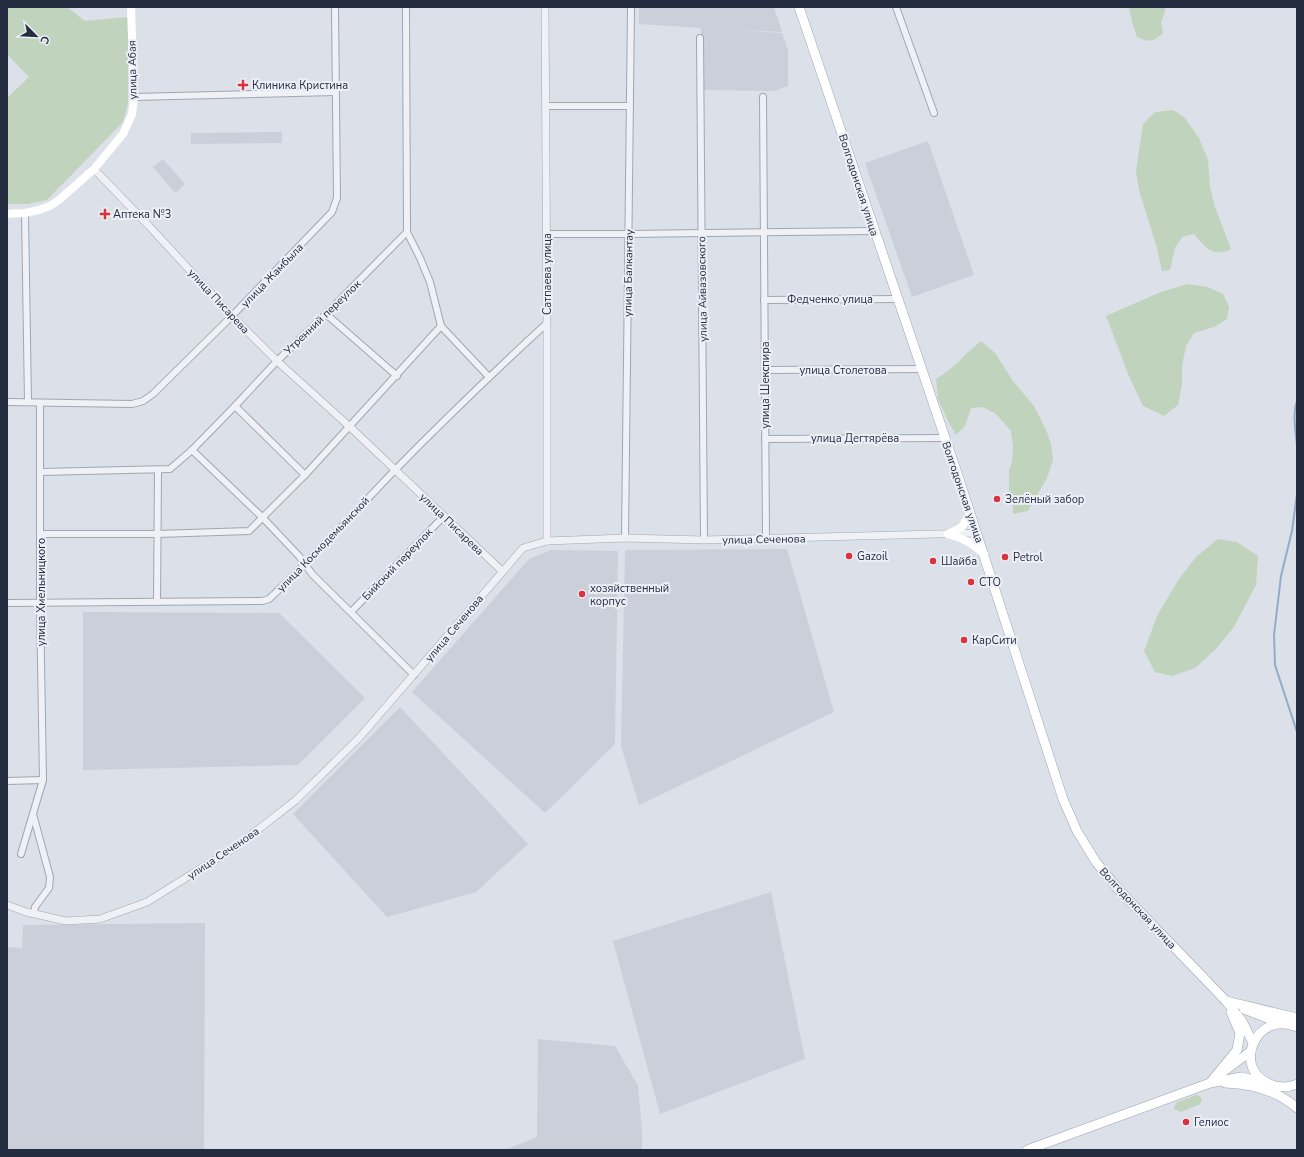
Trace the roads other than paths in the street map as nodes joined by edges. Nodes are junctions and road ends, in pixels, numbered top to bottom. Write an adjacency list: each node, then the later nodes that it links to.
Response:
1 (131, 7): 11 (main road, улица Абая)
2 (335, 7): 9 (street, улица Жамбыла)
3 (406, 7): 19 (street)
4 (545, 7): 12 (street, Сатпаева улица)
5 (631, 7): 13 (street, улица Балкантау)
6 (799, 7): 18 (main road, Волгодонская улица)
7 (896, 7): 14 (street)
8 (700, 38): 20 (street, улица Айвазовского)
9 (336, 92): 11 (street); 27 (street, улица Жамбыла)
10 (763, 96): 21 (street, улица Шекспира)
11 (134, 97): 15 (main road, улица Абая)
12 (546, 106): 13 (street); 22 (street, Сатпаева улица)
13 (630, 106): 23 (street, улица Балкантау)
14 (934, 113)
15 (94, 170): 16 (main road, улица Абая); 27 (street, улица Писарева)
16 (25, 213): 17 (main road, улица Абая); 36 (street)
17 (7, 214)
18 (874, 231): 21 (street); 24 (main road, Волгодонская улица)
19 (406, 232): 26 (street, Утренний переулок); 29 (street)
20 (701, 233): 21 (street); 23 (street); 56 (street, улица Айвазовского)
21 (764, 233): 25 (street, улица Шекспира)
22 (547, 234): 23 (street); 28 (street, Сатпаева улица)
23 (628, 234): 55 (street, улица Балкантау)
24 (897, 299): 25 (street, Федченко улица); 31 (main road, Волгодонская улица)
25 (764, 300): 32 (street, улица Шекспира)
26 (326, 314): 30 (street, Утренний переулок); 33 (street)
27 (232, 316): 30 (street, улица Писарева); 37 (street, улица Жамбыла)
28 (547, 323): 34 (street, улица Космодемьянской); 57 (street, Сатпаева улица)
29 (441, 326): 33 (street); 34 (street)
30 (277, 361): 38 (street, Утренний переулок); 39 (street, улица Писарева)
31 (922, 369): 32 (street, улица Столетова); 40 (main road, Волгодонская улица)
32 (765, 370): 41 (street, улица Шекспира)
33 (396, 376): 39 (street)
34 (489, 377): 44 (street, улица Космодемьянской)
35 (7, 402): 36 (street, улица Жамбыла)
36 (28, 402): 37 (street, улица Жамбыла)
37 (40, 403): 45 (street, улица Хмельницкого)
38 (235, 406): 42 (street, Утренний переулок); 46 (street)
39 (350, 427): 44 (street, улица Писарева); 46 (street)
40 (944, 438): 41 (street, улица Дегтярёва); 47 (main road, Волгодонская улица)
41 (765, 439): 54 (street, улица Шекспира)
42 (192, 450): 43 (street, Утренний переулок); 49 (street)
43 (158, 470): 45 (street, Утренний переулок); 52 (street)
44 (395, 470): 48 (street, улица Писарева); 59 (street, улица Космодемьянской)
45 (40, 472): 51 (street, улица Хмельницкого)
46 (305, 475): 49 (street)
47 (970, 513): 50 (main road, Волгодонская улица); 53 (main road)
48 (444, 516): 60 (street, улица Писарева); 64 (street, Бийский переулок)
49 (263, 518): 52 (street); 59 (street)
50 (976, 533): 53 (street, улица Сеченова); 58 (main road, Волгодонская улица)
51 (41, 534): 52 (street); 61 (street, улица Хмельницкого)
52 (157, 534): 62 (street)
53 (948, 534): 54 (street, улица Сеченова); 58 (main road)
54 (766, 537): 56 (street, улица Сеченова)
55 (625, 538): 56 (street, улица Сеченова); 57 (street, улица Сеченова)
56 (704, 540)
57 (547, 541): 60 (street, улица Сеченова)
58 (984, 554): 72 (main road, Волгодонская улица)
59 (305, 565): 62 (street, улица Космодемьянской); 64 (street)
60 (502, 571): 65 (street, улица Сеченова)
61 (40, 602): 62 (street, улица Космодемьянской); 63 (street, улица Космодемьянской); 66 (street, улица Хмельницкого)
62 (157, 602)
63 (7, 603)
64 (351, 612): 65 (street)
65 (414, 675): 71 (street, улица Сеченова)
66 (43, 780): 67 (street); 68 (street, улица Хмельницкого)
67 (7, 781)
68 (33, 812): 69 (street, улица Хмельницкого); 71 (street)
69 (21, 854)
70 (7, 905): 71 (street, улица Сеченова)
71 (34, 914)
72 (1226, 1001): 73 (main road); 74 (main road); 76 (main road, Волгодонская улица); 77 (main road)
73 (1297, 1018)
74 (1282, 1023): 75 (main road); 76 (main road)
75 (1297, 1027)
76 (1252, 1047): 77 (main road); 78 (main road, Волгодонская улица)
77 (1210, 1082): 78 (main road); 82 (main road); 83 (main road)
78 (1266, 1083): 80 (main road)
79 (1297, 1084): 80 (main road)
80 (1277, 1087): 81 (main road)
81 (1297, 1105)
82 (1297, 1108)
83 (1028, 1150)

